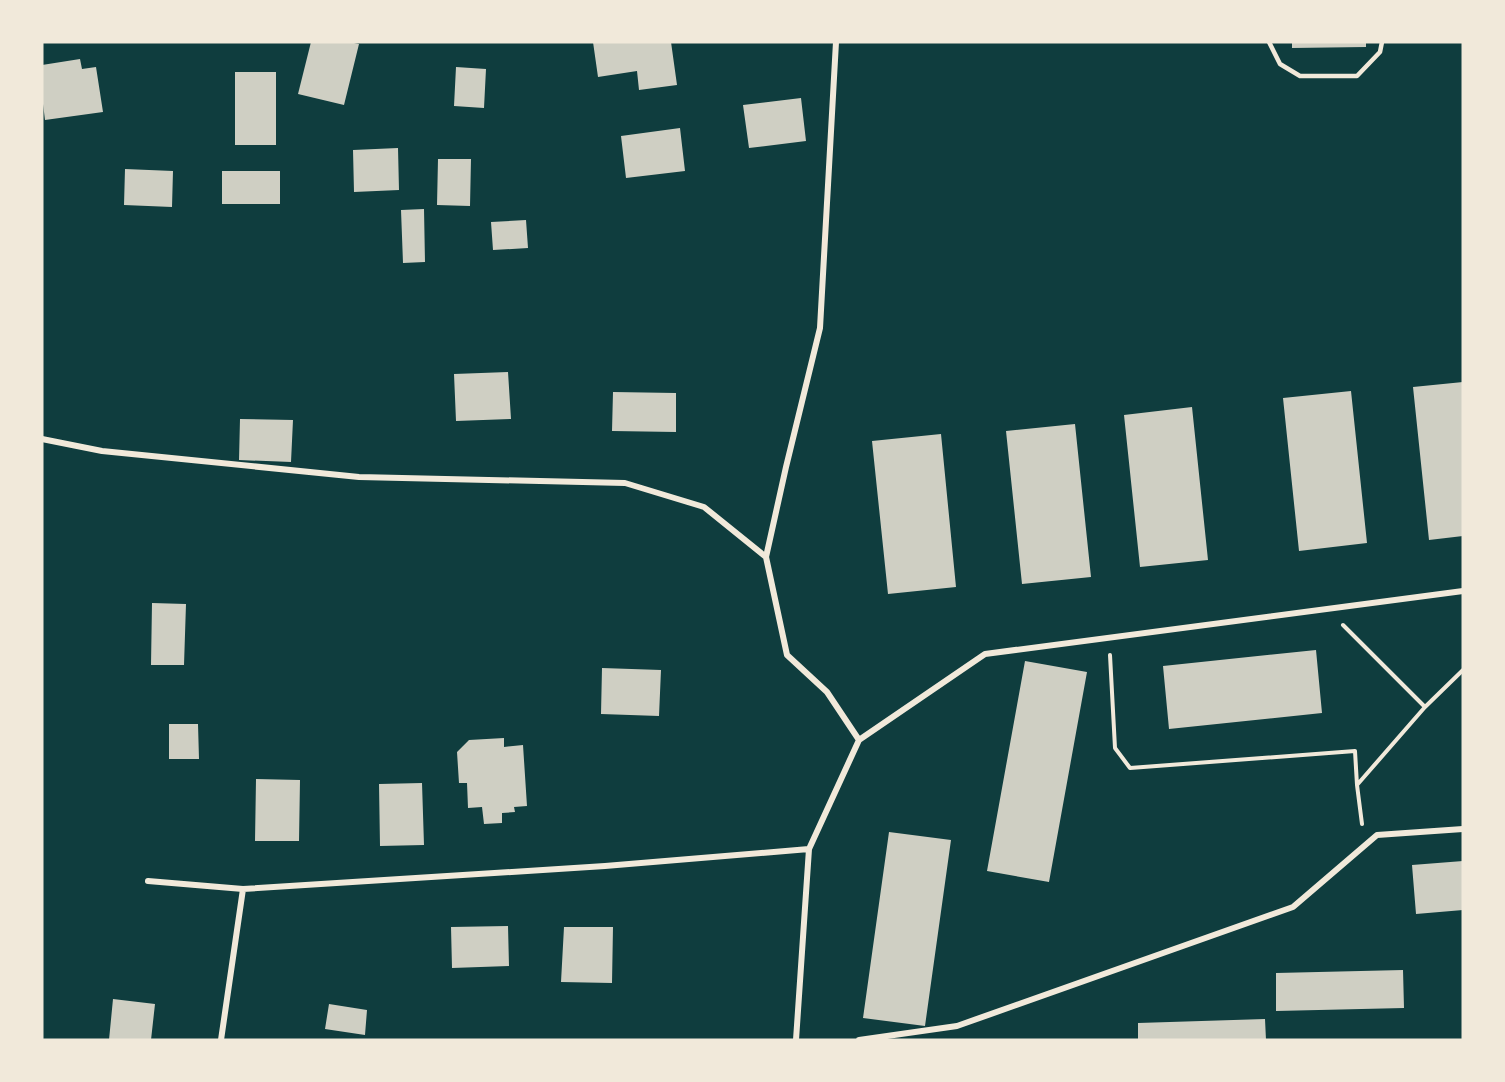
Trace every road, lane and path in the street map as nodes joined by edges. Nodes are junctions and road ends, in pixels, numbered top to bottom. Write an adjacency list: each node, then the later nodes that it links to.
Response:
1 (836, 42): 5 (street)
2 (1269, 42): 3 (lane)
3 (1382, 42)
4 (42, 439): 5 (street)
5 (766, 557): 11 (street)
6 (1463, 591): 7 (street)
7 (1327, 609): 8 (street); 10 (path)
8 (1109, 638): 11 (street); 12 (path)
9 (1463, 670): 10 (path)
10 (1425, 707): 12 (path)
11 (859, 740): 15 (street)
12 (1358, 784): 14 (path)
13 (1463, 829): 14 (street)
14 (1364, 846): 20 (street)
15 (809, 849): 17 (street); 19 (street)
16 (148, 881): 17 (street)
17 (243, 889): 18 (street)
18 (221, 1040)
19 (796, 1040)
20 (859, 1040)

